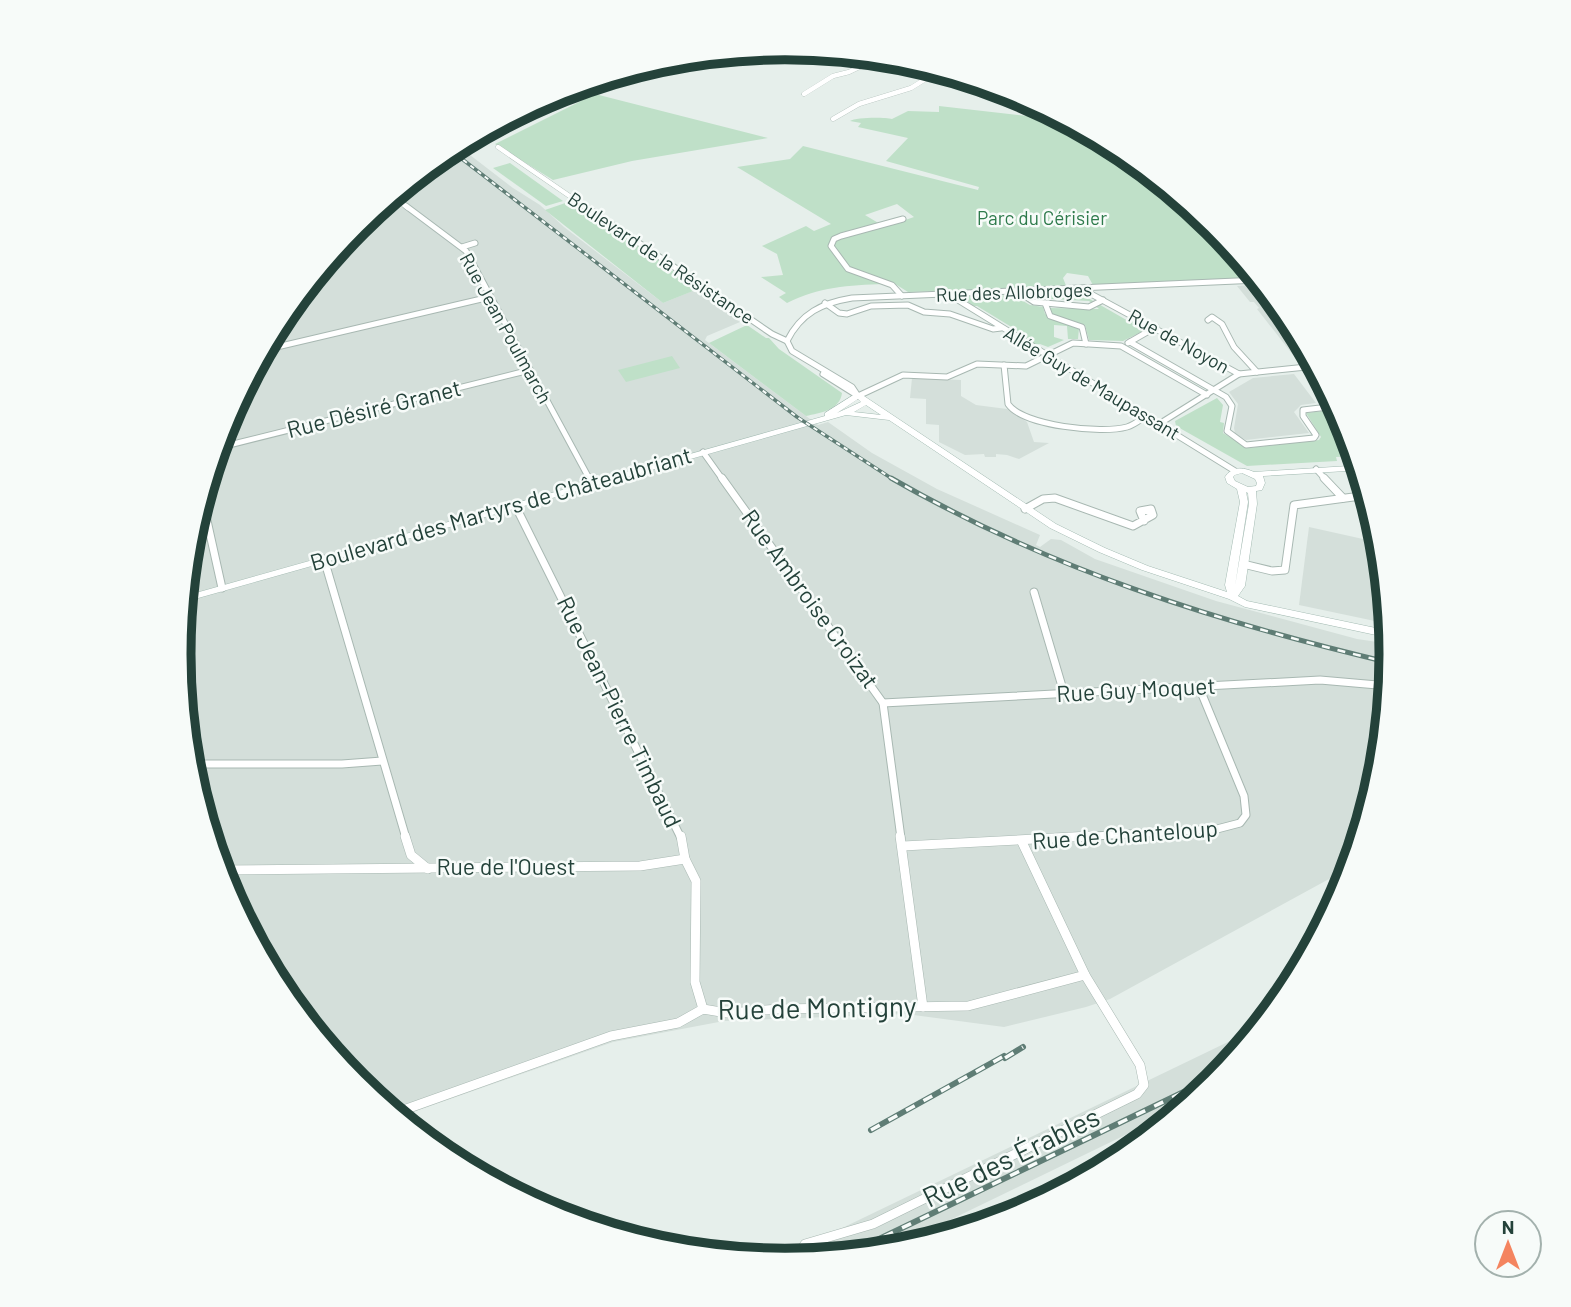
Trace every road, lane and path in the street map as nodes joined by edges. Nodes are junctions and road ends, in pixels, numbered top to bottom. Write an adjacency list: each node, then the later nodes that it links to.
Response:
1 (863, 65): 3 (street)
2 (929, 78): 4 (street)
3 (804, 94)
4 (833, 118)
5 (498, 147): 22 (street, Boulevard de la Résistance)
6 (400, 202): 9 (street, Rue Jean Poulmarch)
7 (904, 219): 14 (street)
8 (475, 243): 9 (street)
9 (462, 247): 15 (street, Rue Jean Poulmarch)
10 (1248, 281): 11 (street, Rue des Allobroges)
11 (1089, 289): 12 (street, Rue des Allobroges); 16 (street, Rue de Noyon)
12 (1019, 292): 13 (street, Rue des Allobroges); 18 (street)
13 (950, 294): 14 (street, Rue des Allobroges); 21 (street, Allée Guy de Maupassant)
14 (902, 296): 17 (street, Rue des Allobroges)
15 (491, 297): 25 (street); 32 (street, Rue Jean Poulmarch)
16 (1103, 300): 18 (street); 20 (street, Rue de Noyon)
17 (825, 303): 21 (street); 22 (street, Rue des Allobroges)
18 (1045, 303): 24 (street)
19 (1208, 320): 33 (street)
20 (1156, 327): 23 (street); 34 (street, Rue de Noyon)
21 (1000, 328): 27 (street, Allée Guy de Maupassant)
22 (787, 341): 37 (street, Boulevard de la Résistance)
23 (1130, 342): 26 (street); 28 (street)
24 (1086, 344): 26 (street); 27 (street)
25 (277, 346)
26 (1121, 346): 31 (street)
27 (1047, 356): 29 (street); 41 (street, Allée Guy de Maupassant)
28 (1168, 363): 31 (street); 35 (street)
29 (1004, 365): 37 (street); 41 (street)
30 (1305, 367): 33 (street, Rue de Noyon)
31 (1160, 368): 36 (street)
32 (530, 370): 45 (street, Rue Désiré Granet); 51 (street, Rue Jean Poulmarch)
33 (1257, 372): 34 (street, Rue de Noyon)
34 (1240, 374): 35 (street)
35 (1216, 390): 36 (street); 39 (street)
36 (1207, 395): 44 (street)
37 (858, 396): 38 (main road, Boulevard de la Résistance); 42 (main road, Boulevard des Martyrs de Châteaubriant)
38 (866, 402): 40 (main road, Boulevard des Martyrs de Châteaubriant); 43 (main road, Boulevard de la Résistance)
39 (1325, 407)
40 (845, 413): 42 (main road, Boulevard des Martyrs de Châteaubriant); 43 (main road, Boulevard des Martyrs de Châteaubriant)
41 (1146, 416): 44 (street, Allée Guy de Maupassant)
42 (818, 420): 46 (main road, Boulevard des Martyrs de Châteaubriant)
43 (894, 421): 56 (main road, Boulevard de la Résistance)
44 (1159, 424): 47 (street, Allée Guy de Maupassant)
45 (230, 445)
46 (703, 452): 51 (main road, Boulevard des Martyrs de Châteaubriant); 69 (street, Rue Ambroise Croizat)
47 (1235, 471): 49 (main road); 52 (main road)
48 (1318, 472): 49 (main road); 50 (main road); 54 (street)
49 (1256, 474): 50 (main road)
50 (1261, 483): 52 (main road)
51 (592, 484): 55 (main road, Boulevard des Martyrs de Châteaubriant)
52 (1247, 490): 60 (main road); 64 (main road)
53 (1358, 496): 54 (street)
54 (1343, 498): 60 (street)
55 (515, 505): 59 (main road, Boulevard des Martyrs de Châteaubriant); 74 (street, Rue Jean-Pierre Timbaud)
56 (1025, 509): 58 (street); 64 (main road, Boulevard de la Résistance)
57 (207, 521): 61 (street)
58 (1144, 522)
59 (324, 559): 61 (main road, Boulevard des Martyrs de Châteaubriant); 70 (street, Rue de l'Ouest)
60 (1243, 564): 64 (main road)
61 (222, 588): 63 (main road, Boulevard des Martyrs de Châteaubriant)
62 (1034, 592): 68 (street)
63 (195, 596)
64 (1232, 597): 65 (main road, Boulevard de la Résistance)
65 (1379, 633)
66 (1378, 685): 67 (street, Rue Guy Moquet)
67 (1199, 687): 68 (street, Rue Guy Moquet); 72 (street, Rue de Chanteloup)
68 (1065, 694): 69 (street, Rue Guy Moquet)
69 (883, 703): 73 (street, Rue Ambroise Croizat)
70 (382, 761): 71 (street); 75 (street, Rue de l'Ouest)
71 (202, 764)
72 (1022, 842): 73 (street, Rue de Chanteloup); 77 (street)
73 (903, 846): 78 (street, Rue Ambroise Croizat)
74 (685, 859): 75 (street, Rue de l'Ouest); 79 (street, Rue Jean-Pierre Timbaud)
75 (429, 869): 76 (street)
76 (233, 870)
77 (1085, 975): 78 (street, Rue de Montigny); 81 (street, Rue des Érables)
78 (923, 1007): 79 (street, Rue de Montigny)
79 (703, 1009): 80 (street, Rue de Montigny)
80 (405, 1109)
81 (803, 1247)

